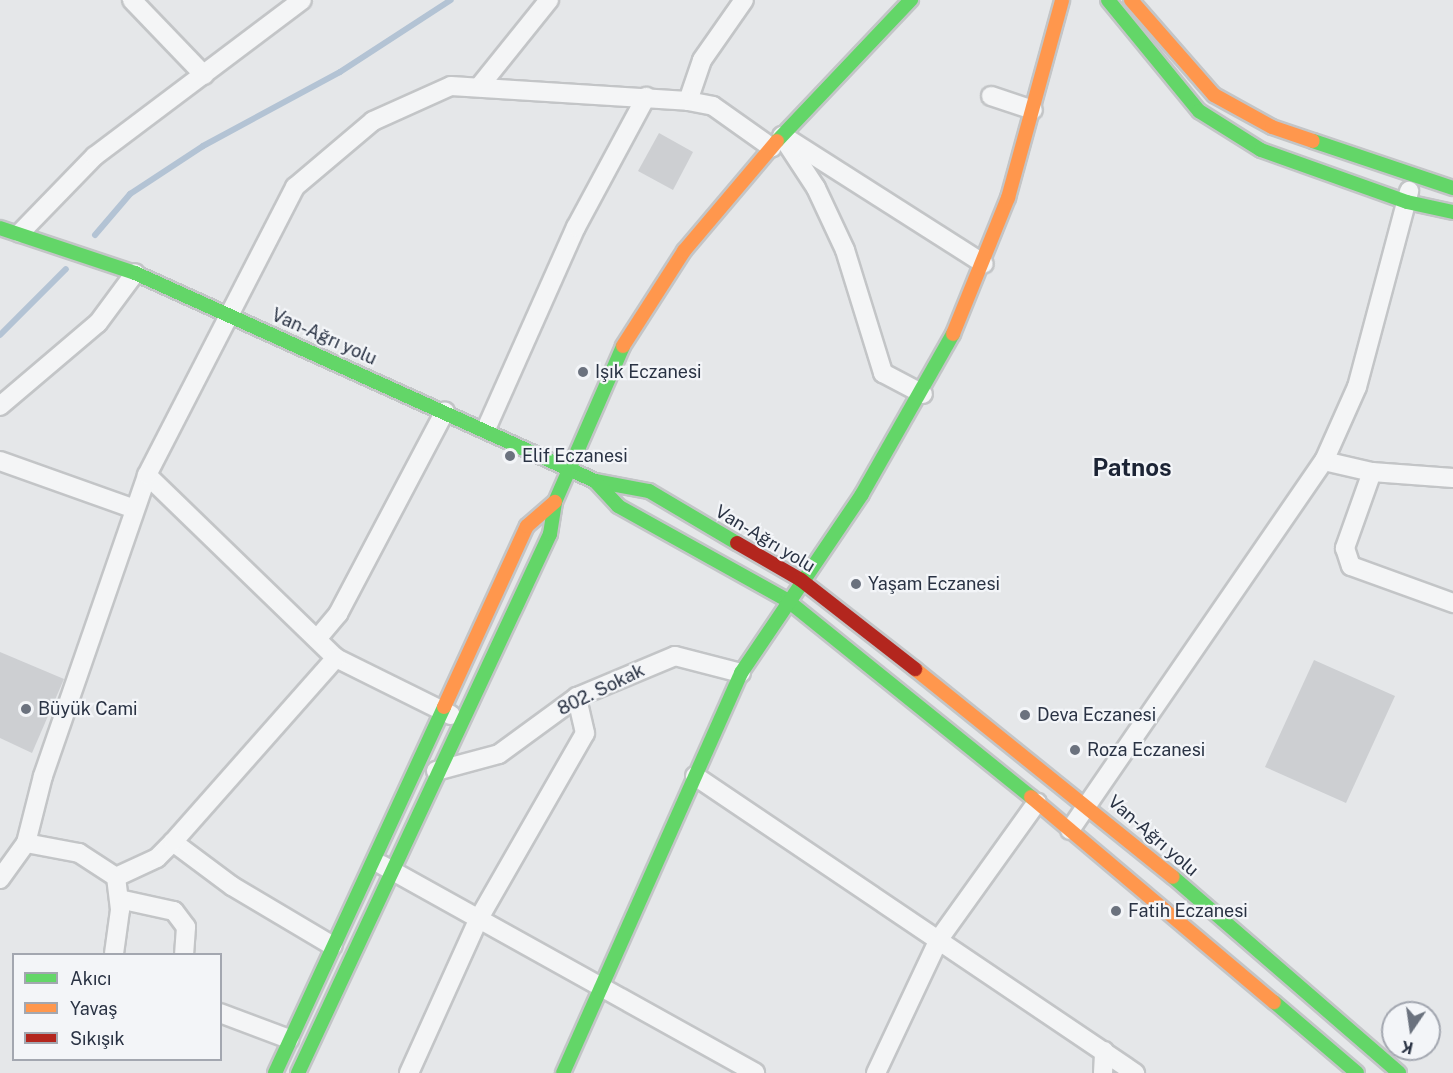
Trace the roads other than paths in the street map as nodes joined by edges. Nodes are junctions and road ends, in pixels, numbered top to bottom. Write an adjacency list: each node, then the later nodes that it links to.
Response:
1 (132, 0): 9 (street)
2 (302, 0): 9 (street)
3 (549, 0): 10 (street)
4 (744, 0): 13 (street)
5 (911, 0): 15 (main road)
6 (1062, 0): 14 (main road)
7 (1108, 0): 18 (main road)
8 (1131, 0): 16 (main road)
9 (204, 75): 21 (street)
10 (479, 87): 12 (street); 24 (street)
11 (991, 96): 14 (street)
12 (646, 98): 13 (street); 28 (street)
13 (688, 101): 15 (street)
14 (1033, 110): 22 (main road)
15 (777, 142): 22 (street); 25 (street); 31 (main road)
16 (1412, 178): 17 (main road); 18 (street)
17 (1453, 188)
18 (1407, 201): 19 (main road); 30 (street)
19 (1453, 212)
20 (0, 228): 21 (main road, Van-Ağrı yolu)
21 (20, 233): 23 (main road, Van-Ağrı yolu)
22 (984, 264): 25 (main road)
23 (135, 273): 24 (main road, Van-Ağrı yolu); 26 (street)
24 (230, 314): 27 (main road, Van-Ağrı yolu); 33 (street)
25 (922, 394): 38 (main road)
26 (0, 406)
27 (445, 411): 28 (main road, Van-Ağrı yolu); 41 (street)
28 (486, 429): 31 (main road, Van-Ağrı yolu)
29 (0, 461): 37 (street)
30 (1324, 461): 32 (street); 50 (street)
31 (569, 469): 35 (main road, Van-Ağrı yolu); 36 (main road)
32 (1372, 472): 34 (street); 40 (street)
33 (147, 475): 37 (street); 41 (street)
34 (1453, 478)
35 (595, 482): 38 (main road, Van-Ağrı yolu); 39 (main road)
36 (555, 502): 45 (main road); 46 (main road)
37 (135, 509): 53 (street)
38 (801, 580): 39 (main road); 50 (main road, Van-Ağrı yolu)
39 (786, 600): 43 (main road); 49 (main road)
40 (1453, 603)
41 (317, 639): 42 (street)
42 (336, 658): 45 (street); 52 (street)
43 (741, 673): 44 (street, 802. Sokak); 48 (main road)
44 (577, 697): 47 (street, 802. Sokak); 59 (street)
45 (441, 707): 46 (street); 54 (main road)
46 (459, 722): 47 (main road)
47 (436, 771): 55 (main road)
48 (695, 776): 60 (street); 64 (main road)
49 (1037, 802): 51 (main road); 60 (street)
50 (1089, 804): 51 (street); 77 (main road, Van-Ağrı yolu)
51 (1070, 830): 76 (main road)
52 (174, 842): 56 (street); 61 (street)
53 (26, 843): 56 (street); 57 (street)
54 (372, 859): 55 (street); 61 (main road)
55 (392, 869): 59 (street); 69 (main road)
56 (116, 877): 58 (street)
57 (0, 879)
58 (119, 899): 62 (street); 63 (street)
59 (478, 920): 64 (street); 70 (street)
60 (939, 939): 67 (street); 73 (street)
61 (333, 946): 66 (main road)
62 (114, 953)
63 (184, 953)
64 (604, 987): 71 (main road); 72 (street)
65 (222, 1014): 66 (street)
66 (289, 1039): 68 (main road)
67 (1104, 1052): 74 (street); 75 (street)
68 (275, 1073)
69 (298, 1073)
70 (409, 1073)
71 (562, 1073)
72 (755, 1073)
73 (876, 1073)
74 (1103, 1073)
75 (1135, 1073)
76 (1357, 1073)
77 (1399, 1073)

